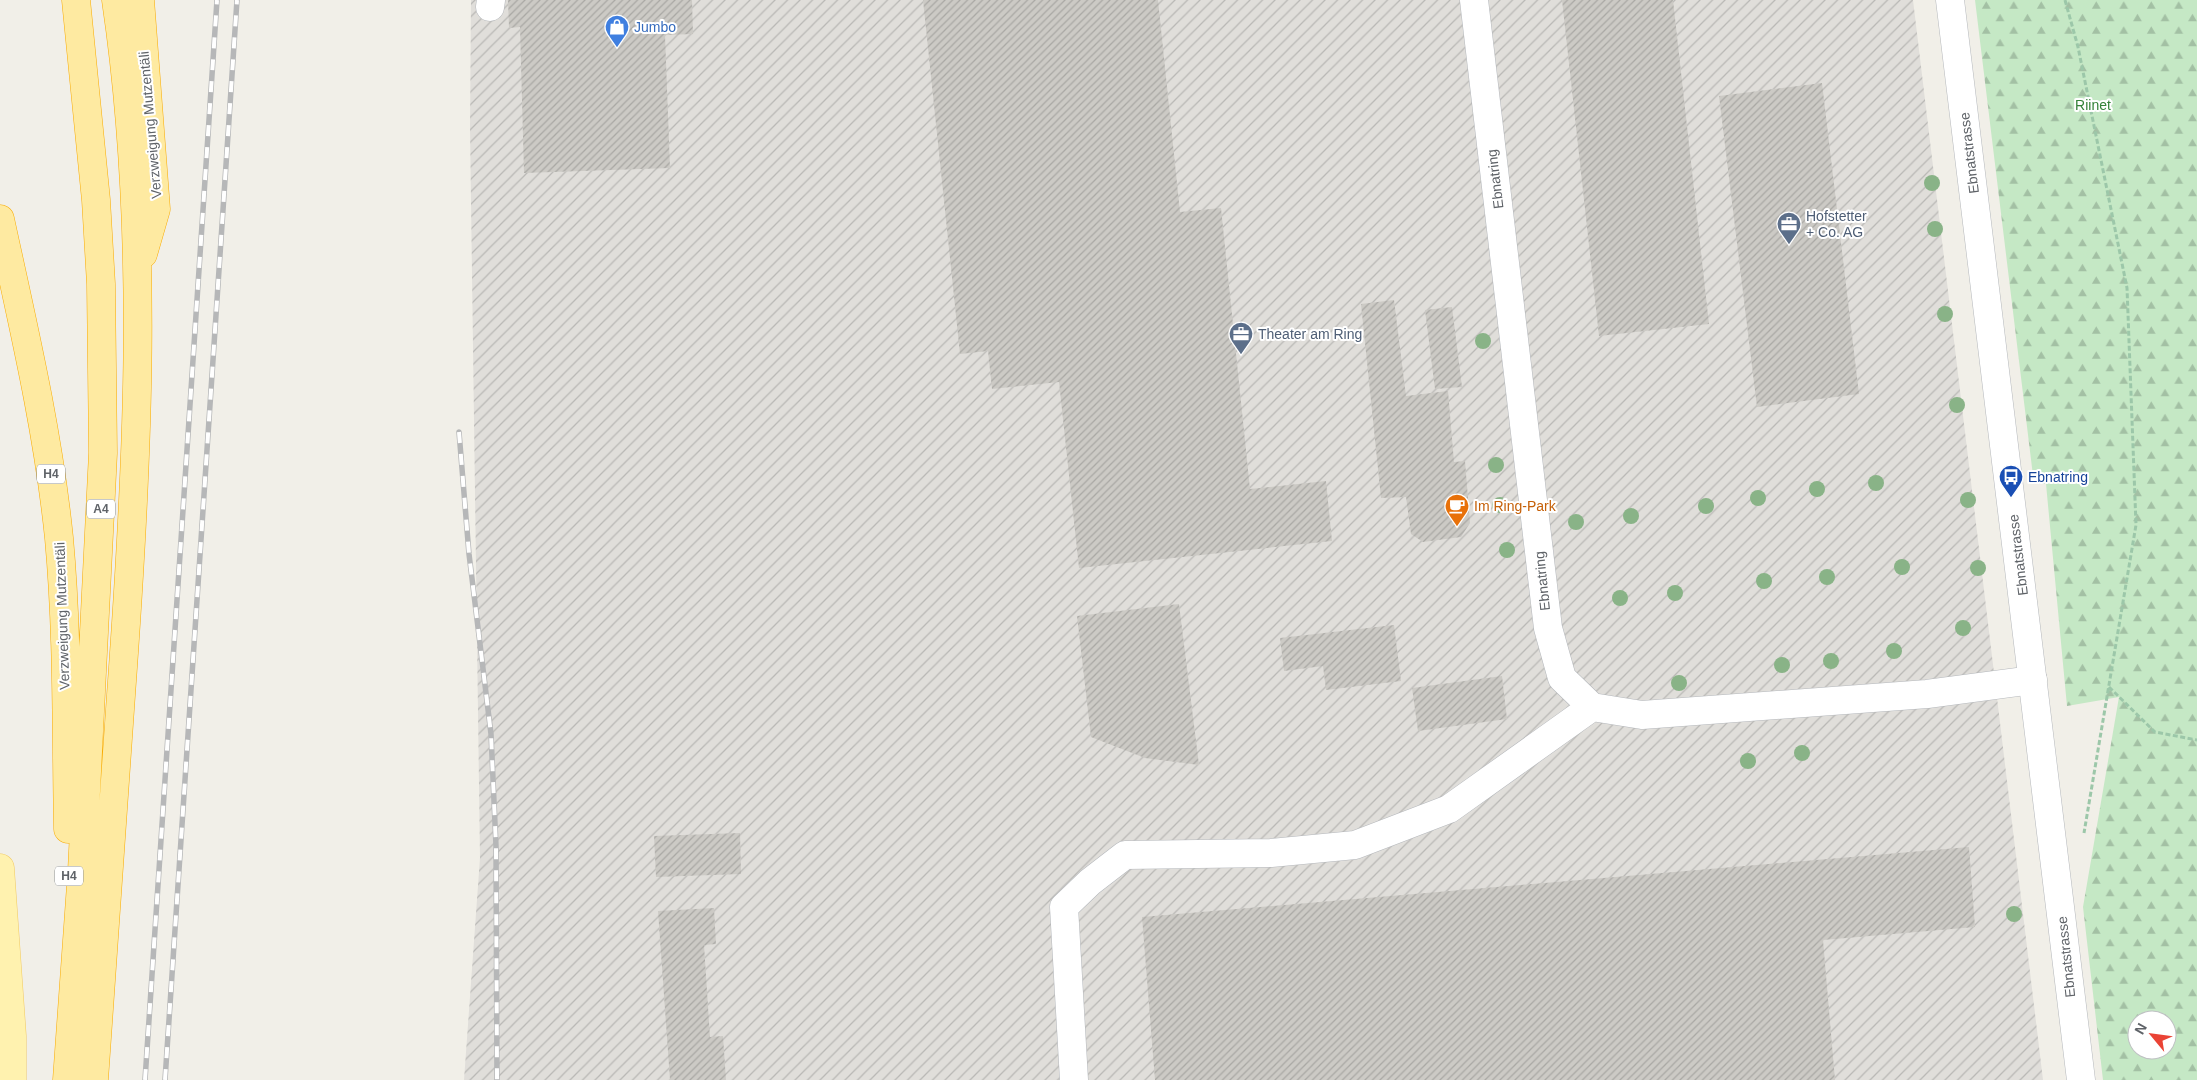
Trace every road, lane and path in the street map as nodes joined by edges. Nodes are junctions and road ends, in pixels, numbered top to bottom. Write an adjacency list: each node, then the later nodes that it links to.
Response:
1 (76, 0): 15 (highway, A4)
2 (116, 0): 8 (highway, A4)
3 (140, 0): 8 (highway, Verzweigung Mutzentäli)
4 (1474, 0): 11 (street, Ebnatring)
5 (1950, 0): 9 (street, Ebnatstrasse)
6 (2065, 0): 10 (path)
7 (0, 219): 15 (highway, Verzweigung Mutzentäli / H4)
8 (136, 277): 19 (highway, A4)
9 (2034, 680): 11 (street); 21 (street, Ebnatstrasse)
10 (2109, 687): 12 (path); 13 (path)
11 (1592, 707): 20 (street)
12 (2197, 740)
13 (2082, 842)
14 (0, 868): 16 (main road)
15 (72, 1018): 18 (highway, A4)
16 (6, 1037): 17 (main road)
17 (12, 1080)
18 (67, 1080)
19 (94, 1080)
20 (1074, 1080)
21 (2081, 1080)

